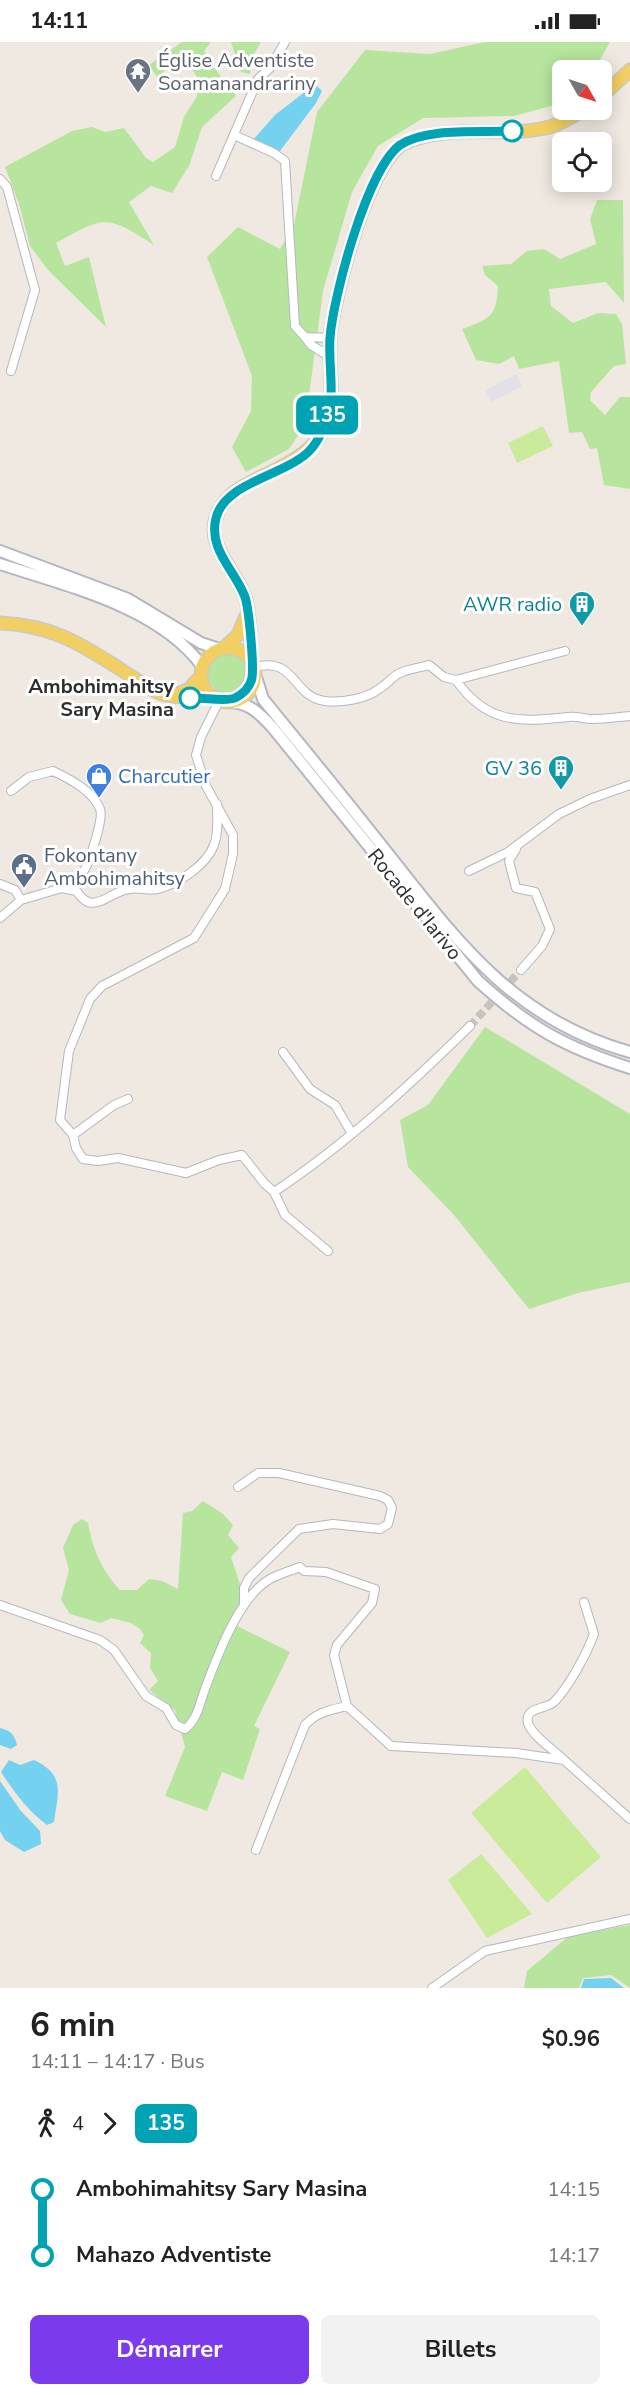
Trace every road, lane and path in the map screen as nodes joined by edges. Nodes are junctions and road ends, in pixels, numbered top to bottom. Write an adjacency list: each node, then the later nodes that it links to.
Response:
1 (285, 42): 5 (street)
2 (630, 70): 3 (main road)
3 (612, 87)
4 (563, 120): 9 (main road)
5 (234, 135): 6 (street); 8 (street)
6 (216, 176)
7 (0, 179): 11 (street)
8 (305, 337): 9 (street); 10 (street)
9 (330, 338): 10 (main road)
10 (330, 357): 14 (main road)
11 (11, 371)
12 (0, 552): 16 (main road)
13 (0, 564): 19 (main road)
14 (248, 612): 16 (main road); 18 (main road)
15 (0, 623): 21 (main road)
16 (222, 648): 18 (main road); 19 (main road)
17 (565, 651): 20 (street)
18 (254, 667): 20 (street); 22 (main road); 22 (main road); 36 (main road, Rocade d'Iarivo)
19 (201, 671): 21 (main road); 22 (main road)
20 (456, 680): 23 (street)
21 (172, 696): 22 (main road)
22 (221, 700): 26 (street); 37 (main road, Rocade d'Iarivo)
23 (630, 716)
24 (630, 785): 27 (street)
25 (11, 791): 30 (street)
26 (217, 803): 30 (street); 40 (street)
27 (520, 843): 28 (street); 33 (street)
28 (469, 870)
29 (0, 885): 31 (street)
30 (76, 891): 31 (street)
31 (21, 900): 32 (street)
32 (0, 918)
33 (521, 970)
34 (470, 1026): 39 (street)
35 (283, 1052): 39 (street)
36 (630, 1052)
37 (630, 1068)
38 (128, 1099): 40 (street)
39 (351, 1132): 41 (street)
40 (73, 1135): 41 (street)
41 (274, 1192): 42 (street)
42 (328, 1251)
43 (238, 1488): 46 (street)
44 (584, 1602): 48 (street)
45 (0, 1605): 46 (street)
46 (244, 1605): 47 (street)
47 (347, 1706): 48 (street); 50 (street)
48 (564, 1760): 49 (street)
49 (630, 1819)
50 (256, 1851)
51 (630, 1918): 52 (street)
52 (432, 1988)

